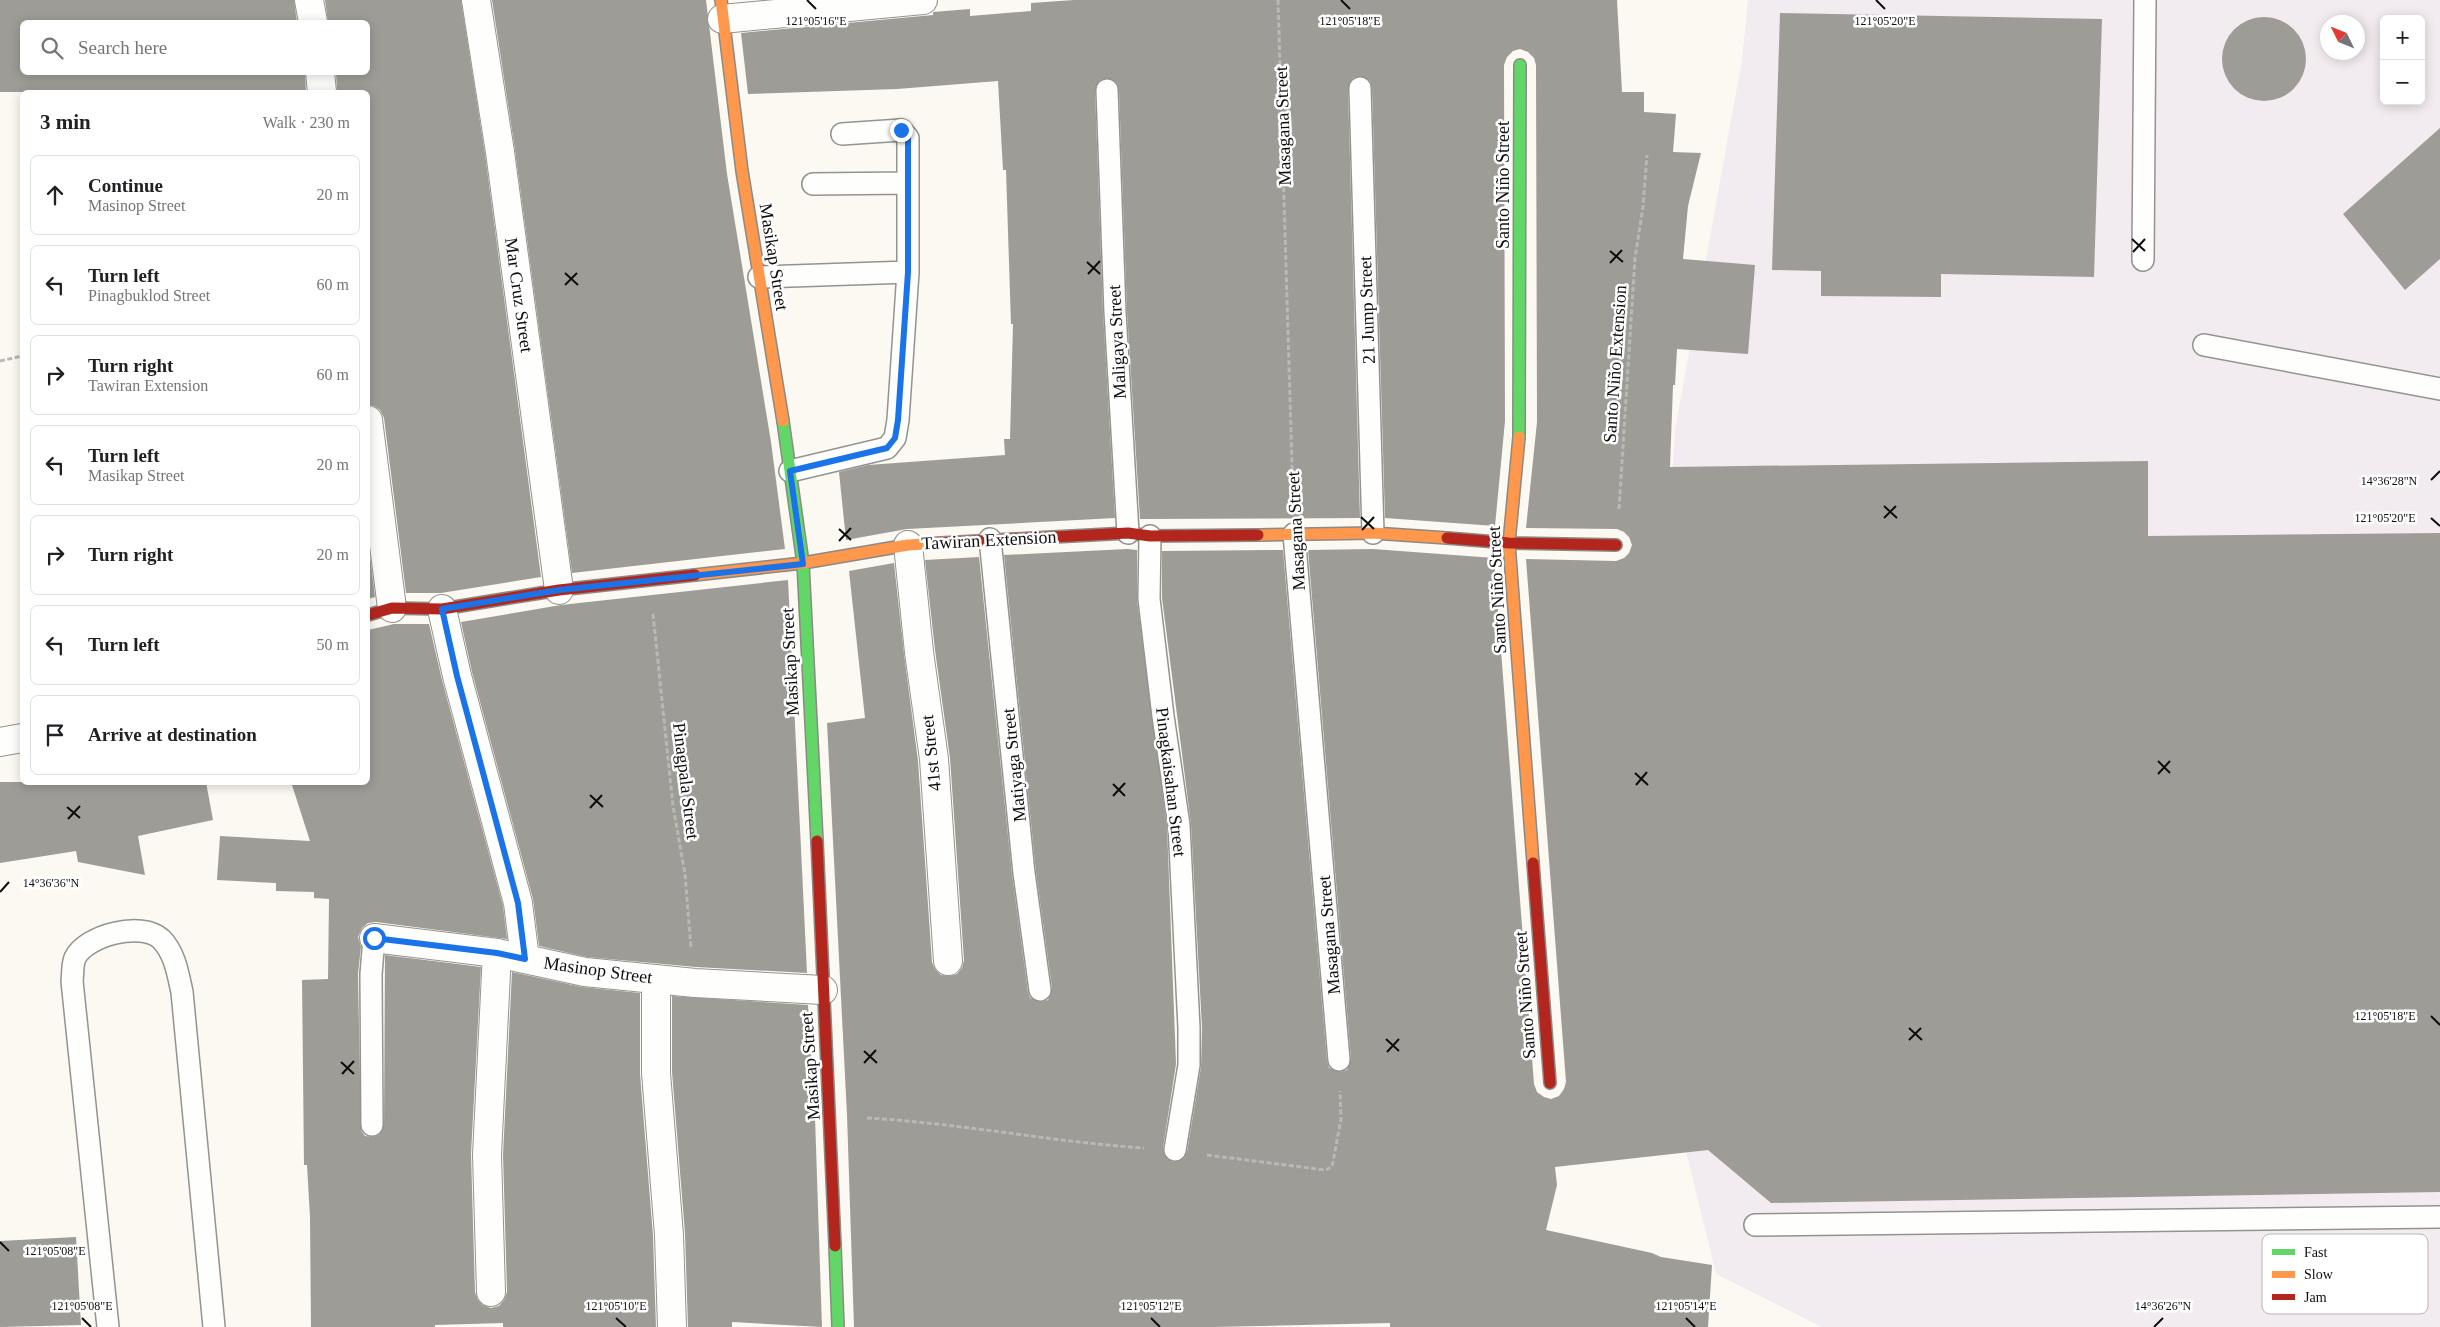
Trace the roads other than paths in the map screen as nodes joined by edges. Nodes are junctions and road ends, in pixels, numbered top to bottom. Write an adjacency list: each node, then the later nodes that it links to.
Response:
1 (309, 0): 6 (street)
2 (476, 0): 31 (street, Mar Cruz Street)
3 (923, 0): 5 (street)
4 (2145, 0): 15 (lane)
5 (722, 10): 17 (street, Masikap Street)
6 (312, 20)
7 (1520, 65): 27 (street, Santo Niño Street)
8 (320, 75): 10 (street)
9 (1360, 88): 23 (lane, 21 Jump Street)
10 (322, 90)
11 (1107, 90): 22 (lane, Maligaya Street)
12 (842, 134): 13 (lane)
13 (908, 183): 14 (lane); 16 (lane)
14 (813, 184)
15 (2143, 260)
16 (908, 272): 17 (lane); 21 (lane)
17 (759, 277): 21 (street, Masikap Street)
18 (2204, 346): 19 (lane)
19 (2440, 388)
20 (370, 452): 33 (street)
21 (790, 471): 30 (street, Masikap Street)
22 (1128, 533): 25 (street, Tawiran Extension); 26 (street, Tawiran Extension)
23 (1373, 533): 24 (street, Tawiran Extension); 27 (street, Tawiran Extension)
24 (1294, 534): 25 (street, Tawiran Extension); 43 (lane, Masagana Street)
25 (1150, 536): 46 (lane, Pinagkaisahan Street)
26 (990, 539): 28 (street, Tawiran Extension); 42 (lane, Matiyaga Street)
27 (1509, 542): 29 (street, Tawiran Extension); 44 (street, Santo Niño Street)
28 (908, 545): 30 (street, Tawiran Extension); 39 (street, 41st Street)
29 (1616, 545)
30 (803, 564): 31 (street, Tawiran Extension); 41 (street, Masikap Street)
31 (559, 590): 32 (street, Tawiran Extension)
32 (442, 609): 33 (street, Tawiran Extension); 38 (street)
33 (380, 612)
34 (20, 738): 35 (street)
35 (0, 742)
36 (374, 938): 37 (street, Masinop Street); 45 (lane)
37 (497, 953): 38 (street, Masinop Street); 49 (street)
38 (525, 959): 40 (street, Masinop Street)
39 (948, 961)
40 (656, 979): 41 (street, Masinop Street); 52 (street)
41 (823, 990): 53 (street, Masikap Street)
42 (1040, 990)
43 (1339, 1060)
44 (1550, 1083)
45 (372, 1126)
46 (1175, 1150)
47 (2440, 1217): 48 (lane)
48 (1755, 1225)
49 (491, 1292)
50 (108, 1327): 51 (lane)
51 (214, 1327)
52 (672, 1327)
53 (838, 1327)

